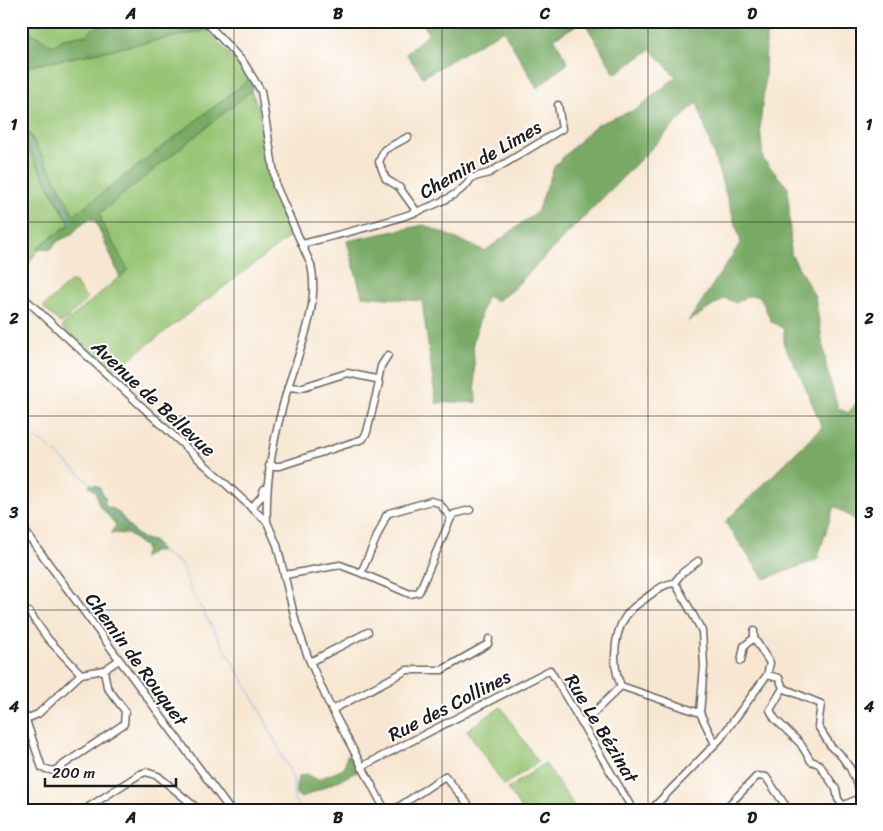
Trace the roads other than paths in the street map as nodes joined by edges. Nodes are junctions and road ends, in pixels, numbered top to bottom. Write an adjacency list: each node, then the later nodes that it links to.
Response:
1 (205, 22): 5 (street)
2 (558, 105): 4 (street, Chemin de Limes)
3 (408, 137): 4 (street)
4 (417, 212): 5 (street)
5 (302, 244): 9 (street)
6 (23, 300): 12 (street, Avenue de Bellevue)
7 (388, 355): 8 (street)
8 (378, 381): 9 (street); 10 (street)
9 (288, 387): 10 (street)
10 (269, 466): 11 (street)
11 (266, 486): 12 (street); 13 (street)
12 (254, 505): 13 (street); 16 (street, Avenue de Bellevue)
13 (266, 506): 16 (street)
14 (470, 510): 15 (street)
15 (451, 518): 19 (street); 19 (street)
16 (267, 522): 20 (street)
17 (21, 526): 25 (street, Chemin de Rouquet)
18 (698, 561): 21 (street)
19 (361, 573): 20 (street)
20 (285, 576): 27 (street)
21 (674, 583): 32 (street); 35 (street)
22 (21, 610): 30 (street)
23 (368, 632): 27 (street)
24 (489, 639): 34 (street)
25 (119, 660): 28 (street); 45 (street, Chemin de Rouquet)
26 (740, 661): 31 (street)
27 (310, 662): 34 (street)
28 (104, 670): 30 (street); 36 (street)
29 (550, 670): 37 (street, Rue Le Bézinat); 39 (street, Rue des Collines)
30 (81, 674): 36 (street)
31 (767, 675): 33 (street); 38 (street)
32 (622, 686): 35 (street); 37 (street)
33 (783, 688): 40 (street); 41 (street)
34 (332, 710): 39 (street)
35 (700, 713): 38 (street)
36 (24, 720)
37 (581, 721): 49 (street, Rue Le Bézinat)
38 (715, 744): 42 (street)
39 (361, 767): 46 (street)
40 (862, 796): 41 (street)
41 (845, 808)
42 (651, 809)
43 (84, 810): 44 (street)
44 (199, 810)
45 (230, 810)
46 (386, 810)
47 (394, 810): 48 (street)
48 (467, 810)
49 (632, 810)
50 (724, 810): 51 (street)
51 (786, 810)

